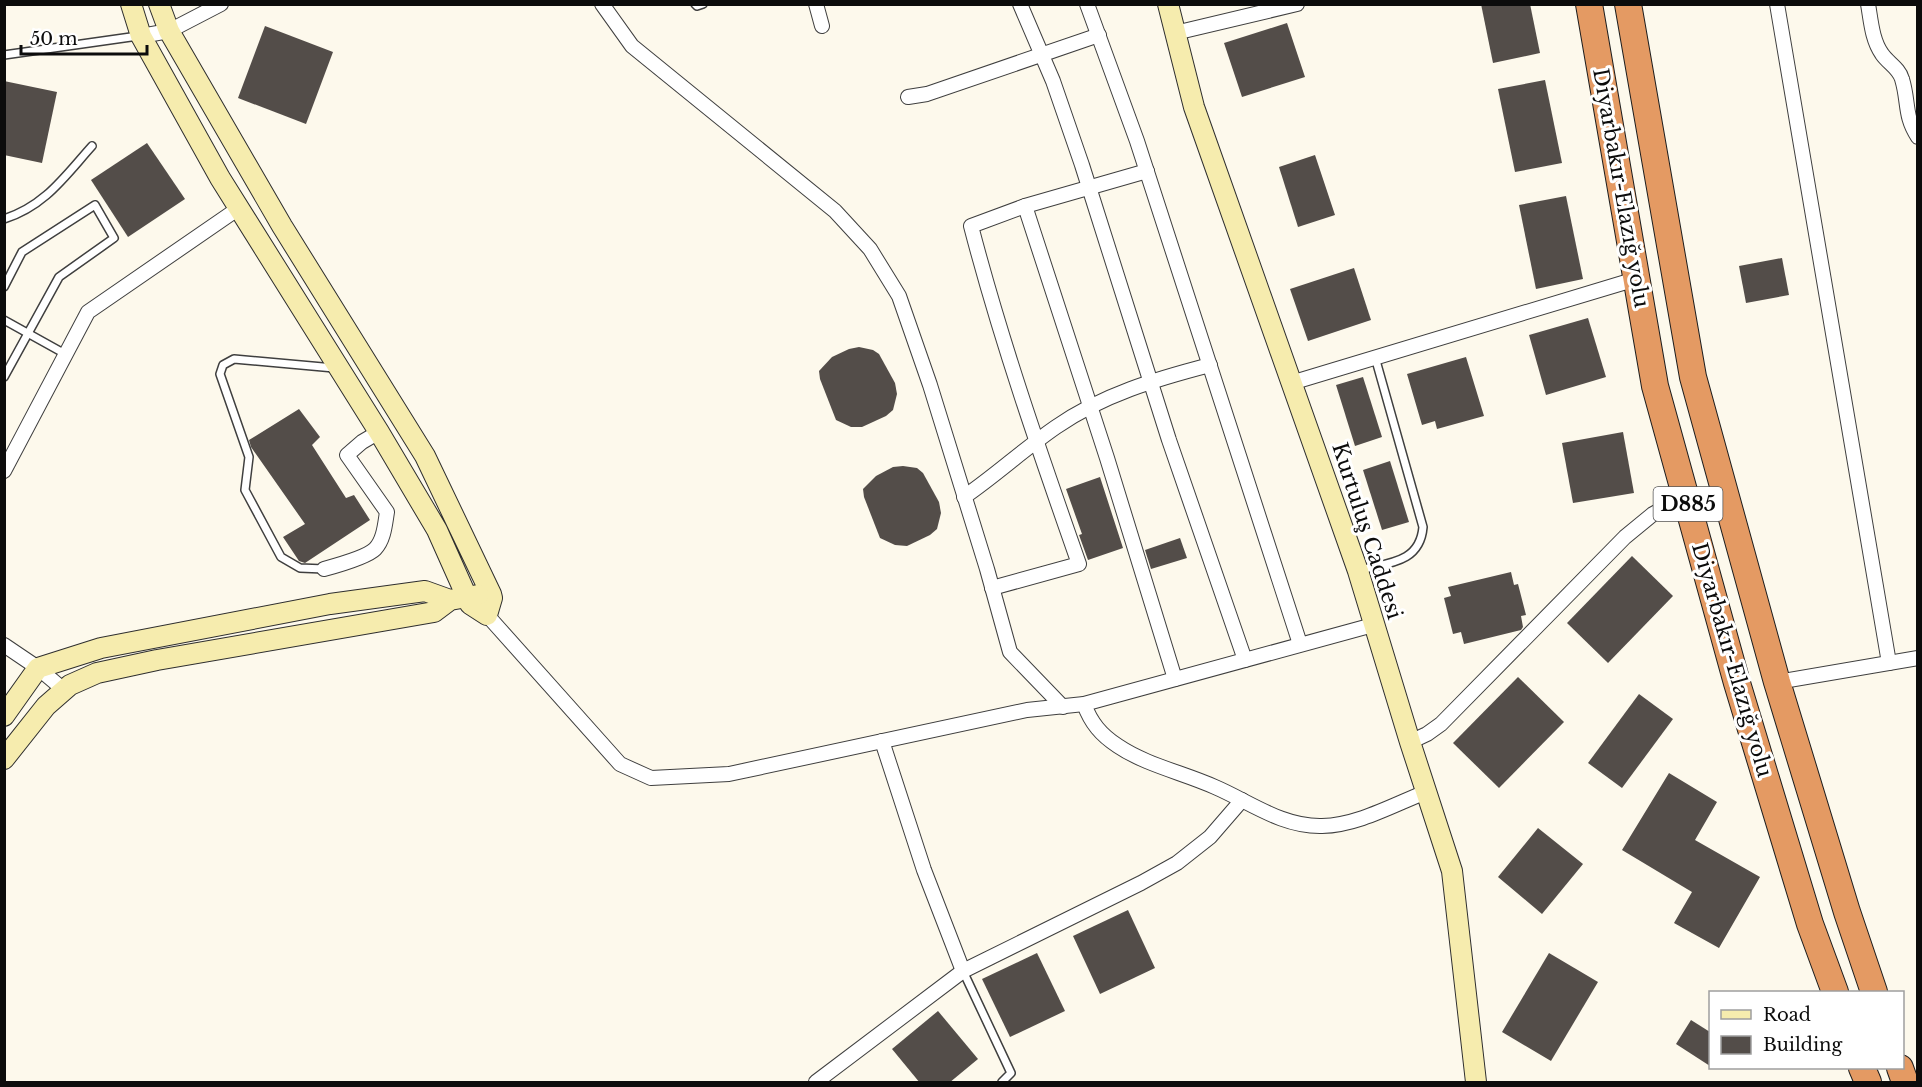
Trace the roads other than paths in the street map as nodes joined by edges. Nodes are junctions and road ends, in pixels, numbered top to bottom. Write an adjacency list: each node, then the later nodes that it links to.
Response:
1 (131, 4): 20 (street)
2 (159, 4): 17 (street)
3 (221, 4): 17 (street)
4 (602, 4): 47 (street)
5 (695, 4): 6 (lane)
6 (703, 4)
7 (816, 4): 16 (street)
8 (1020, 4): 22 (street)
9 (1088, 4): 19 (street)
10 (1168, 4): 18 (street, Kurtuluş Caddesi)
11 (1298, 4): 18 (street)
12 (1589, 4): 31 (highway, Diyarbakır-Elazığ yolu / D885)
13 (1628, 4): 62 (highway, Diyarbakır-Elazığ yolu / D885)
14 (1777, 4): 59 (street)
15 (1868, 4): 24 (street)
16 (822, 26)
17 (169, 31): 20 (street); 51 (street)
18 (1175, 33): 41 (street, Kurtuluş Caddesi)
19 (1099, 35): 22 (street); 26 (street)
20 (141, 36): 21 (lane); 29 (street)
21 (4, 55)
22 (1041, 56): 23 (street); 27 (street)
23 (908, 97)
24 (1917, 137)
25 (92, 146): 30 (lane)
26 (1147, 171): 27 (street); 37 (street)
27 (1090, 188): 28 (street); 40 (street)
28 (1025, 206): 42 (street); 44 (street)
29 (239, 208): 35 (street); 38 (street)
30 (4, 219)
31 (1636, 279): 36 (street); 46 (highway, Diyarbakır-Elazığ yolu / D885)
32 (4, 287): 34 (lane)
33 (4, 320): 34 (lane)
34 (28, 333): 35 (lane); 39 (lane)
35 (67, 355): 45 (street)
36 (1375, 357): 41 (street); 49 (lane)
37 (1210, 366): 40 (street); 55 (street)
38 (339, 368): 43 (street); 48 (lane)
39 (4, 377)
40 (1150, 381): 42 (street); 58 (street)
41 (1291, 383): 49 (street, Kurtuluş Caddesi)
42 (1090, 407): 44 (street); 61 (street)
43 (379, 432): 48 (street); 52 (street)
44 (1036, 442): 47 (street); 50 (street)
45 (4, 471)
46 (1685, 496): 68 (street); 73 (highway, Diyarbakır-Elazığ yolu / D885)
47 (964, 497): 50 (street)
48 (324, 569)
49 (1358, 571): 54 (street, Kurtuluş Caddesi)
50 (992, 588): 65 (street)
51 (491, 594): 52 (street); 53 (street)
52 (458, 599): 53 (street); 60 (street); 63 (street)
53 (487, 615): 67 (street)
54 (1373, 624): 55 (street); 68 (street, Kurtuluş Caddesi)
55 (1300, 644): 58 (street)
56 (4, 645): 60 (street)
57 (1917, 658): 59 (street)
58 (1245, 660): 61 (street)
59 (1889, 663): 62 (street)
60 (38, 668): 63 (street); 66 (street)
61 (1175, 679): 64 (street)
62 (1777, 682): 74 (highway, Diyarbakır-Elazığ yolu / D885)
63 (64, 690): 69 (street)
64 (1084, 704): 65 (street); 71 (street)
65 (1063, 706): 67 (street)
66 (4, 716)
67 (882, 741): 72 (street)
68 (1410, 742): 70 (street, Kurtuluş Caddesi)
69 (4, 759)
70 (1426, 792): 71 (street); 78 (street, Kurtuluş Caddesi)
71 (1242, 800): 72 (street)
72 (963, 971): 76 (street); 77 (lane)
73 (1834, 991)
74 (1873, 991)
75 (1862, 1069): 79 (highway)
76 (816, 1083)
77 (1002, 1083)
78 (1476, 1083)
79 (1868, 1083)

